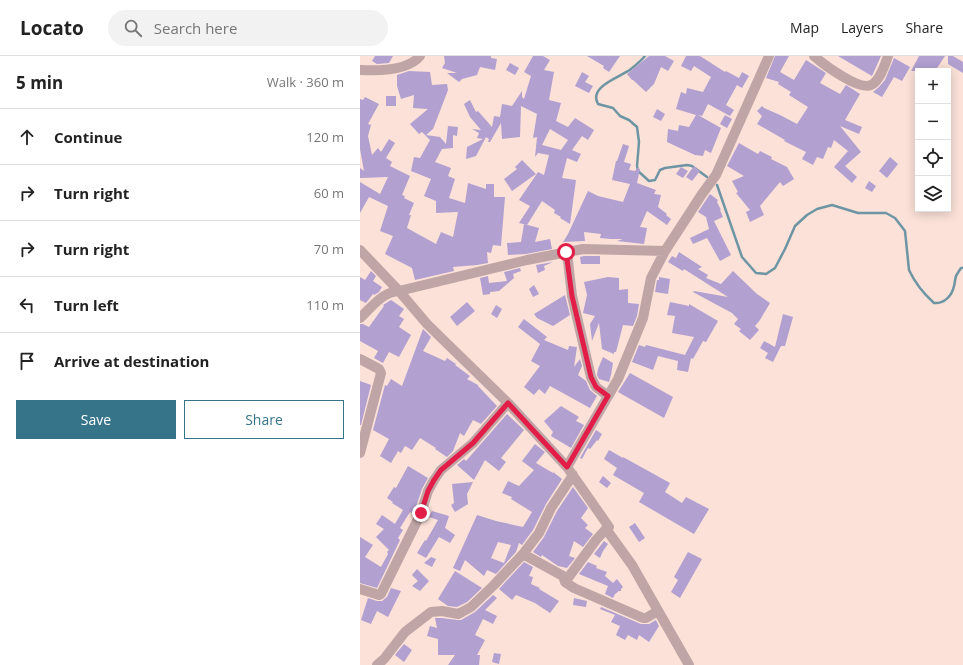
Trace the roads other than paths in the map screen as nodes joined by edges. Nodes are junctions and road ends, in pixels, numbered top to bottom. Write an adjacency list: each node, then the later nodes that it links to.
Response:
1 (420, 56): 5 (street)
2 (769, 56): 7 (street)
3 (814, 56): 4 (street)
4 (888, 56)
5 (360, 70)
6 (360, 250): 9 (street)
7 (665, 251): 8 (street); 12 (street)
8 (566, 252): 9 (street); 12 (street)
9 (399, 291): 10 (street); 13 (street)
10 (360, 318)
11 (360, 359): 14 (street)
12 (608, 396): 15 (street)
13 (508, 403): 15 (street); 19 (street)
14 (360, 453)
15 (570, 471): 16 (street); 17 (street)
16 (606, 529): 18 (street); 20 (street)
17 (523, 554): 18 (street); 21 (street)
18 (566, 582): 20 (street)
19 (360, 589)
20 (658, 611): 22 (street)
21 (377, 665)
22 (689, 665)

